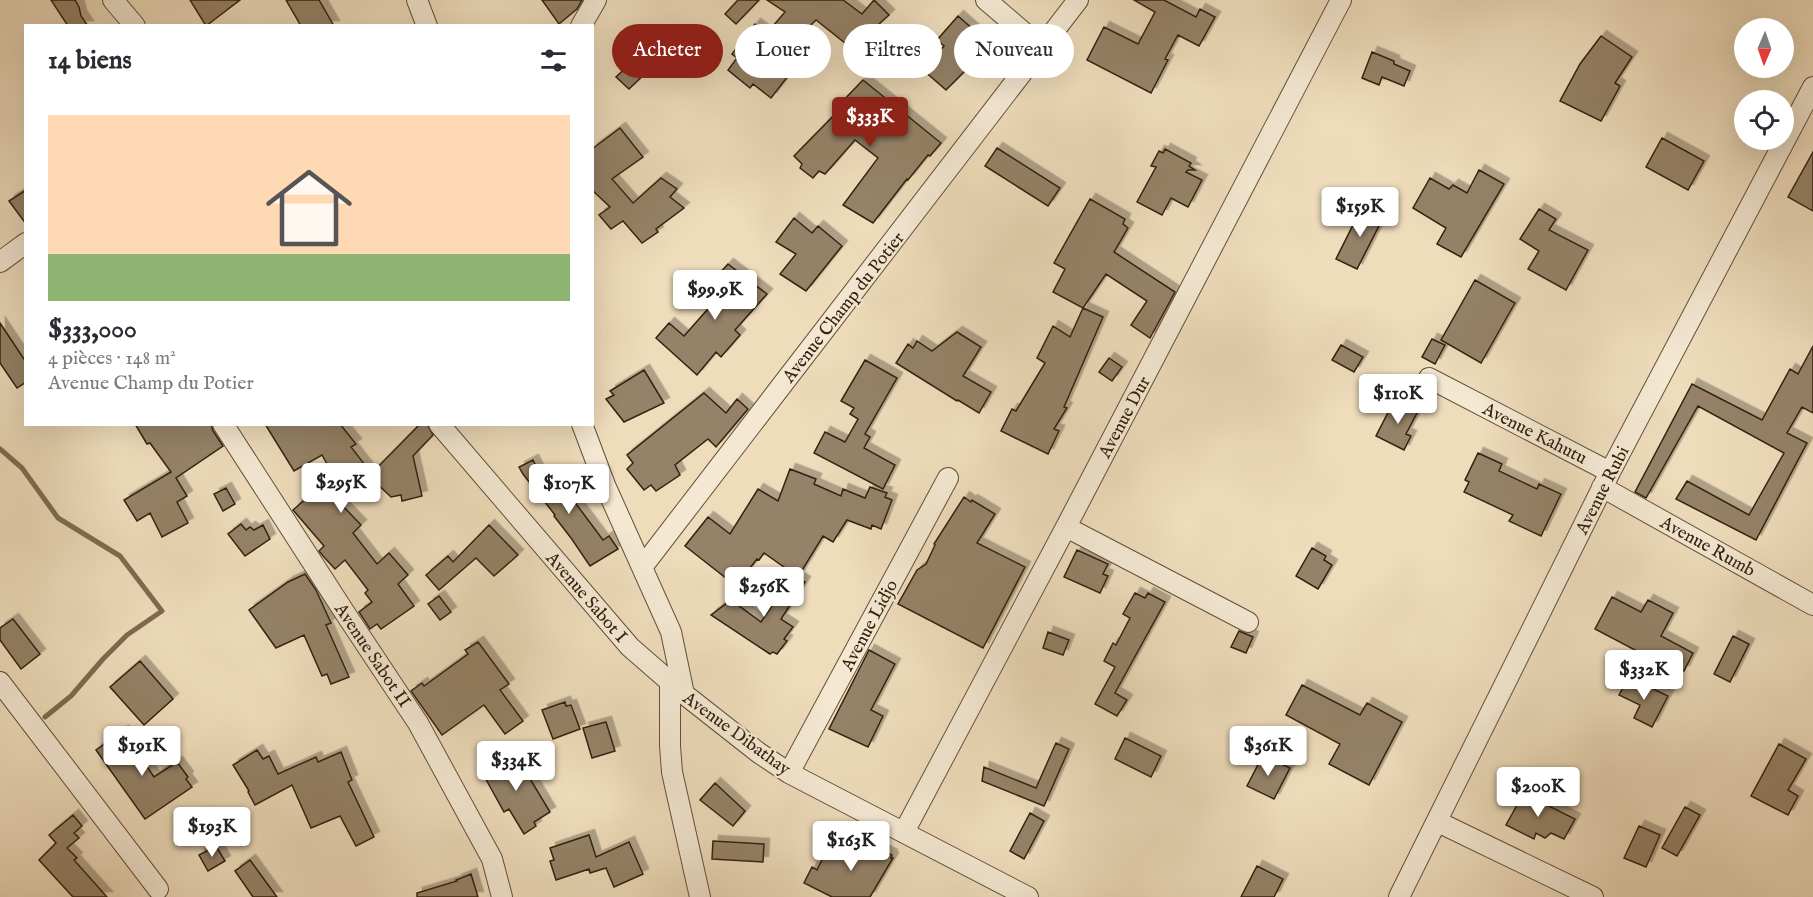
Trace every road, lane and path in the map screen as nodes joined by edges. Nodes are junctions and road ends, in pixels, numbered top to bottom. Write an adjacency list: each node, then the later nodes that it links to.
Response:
1 (113, 0): 7 (street)
2 (417, 0): 8 (street)
3 (596, 0): 9 (street)
4 (986, 0): 10 (street)
5 (1078, 0): 11 (street, Avenue Champ du Potier)
6 (1341, 0): 22 (street, Avenue Dur)
7 (133, 24)
8 (426, 24)
9 (582, 24)
10 (1014, 24)
11 (1060, 24)
12 (1019, 78): 23 (street, Avenue Champ du Potier)
13 (1813, 87): 21 (street, Avenue Rubi)
14 (24, 244): 15 (street)
15 (0, 262)
16 (1429, 378): 21 (street, Avenue Kahutu)
17 (224, 426): 32 (street, Avenue Sabot II)
18 (441, 426): 27 (street, Avenue Sabot I)
19 (583, 426): 23 (street)
20 (948, 478): 28 (street, Avenue Lidjo)
21 (1606, 479): 24 (street, Avenue Rumb); 29 (street, Avenue Rubi)
22 (1066, 527): 25 (street); 30 (street, Avenue Dur)
23 (643, 566): 27 (street)
24 (1813, 605)
25 (1248, 622)
26 (0, 682): 31 (street)
27 (677, 688): 28 (street, Avenue Dibathay); 33 (street)
28 (789, 772): 30 (street, Avenue Dibathay)
29 (1438, 822): 35 (street, Avenue Rubi); 36 (street)
30 (904, 832): 34 (street, Avenue Dibathay)
31 (158, 889)
32 (502, 897)
33 (700, 897)
34 (1028, 897)
35 (1400, 897)
36 (1593, 897)

